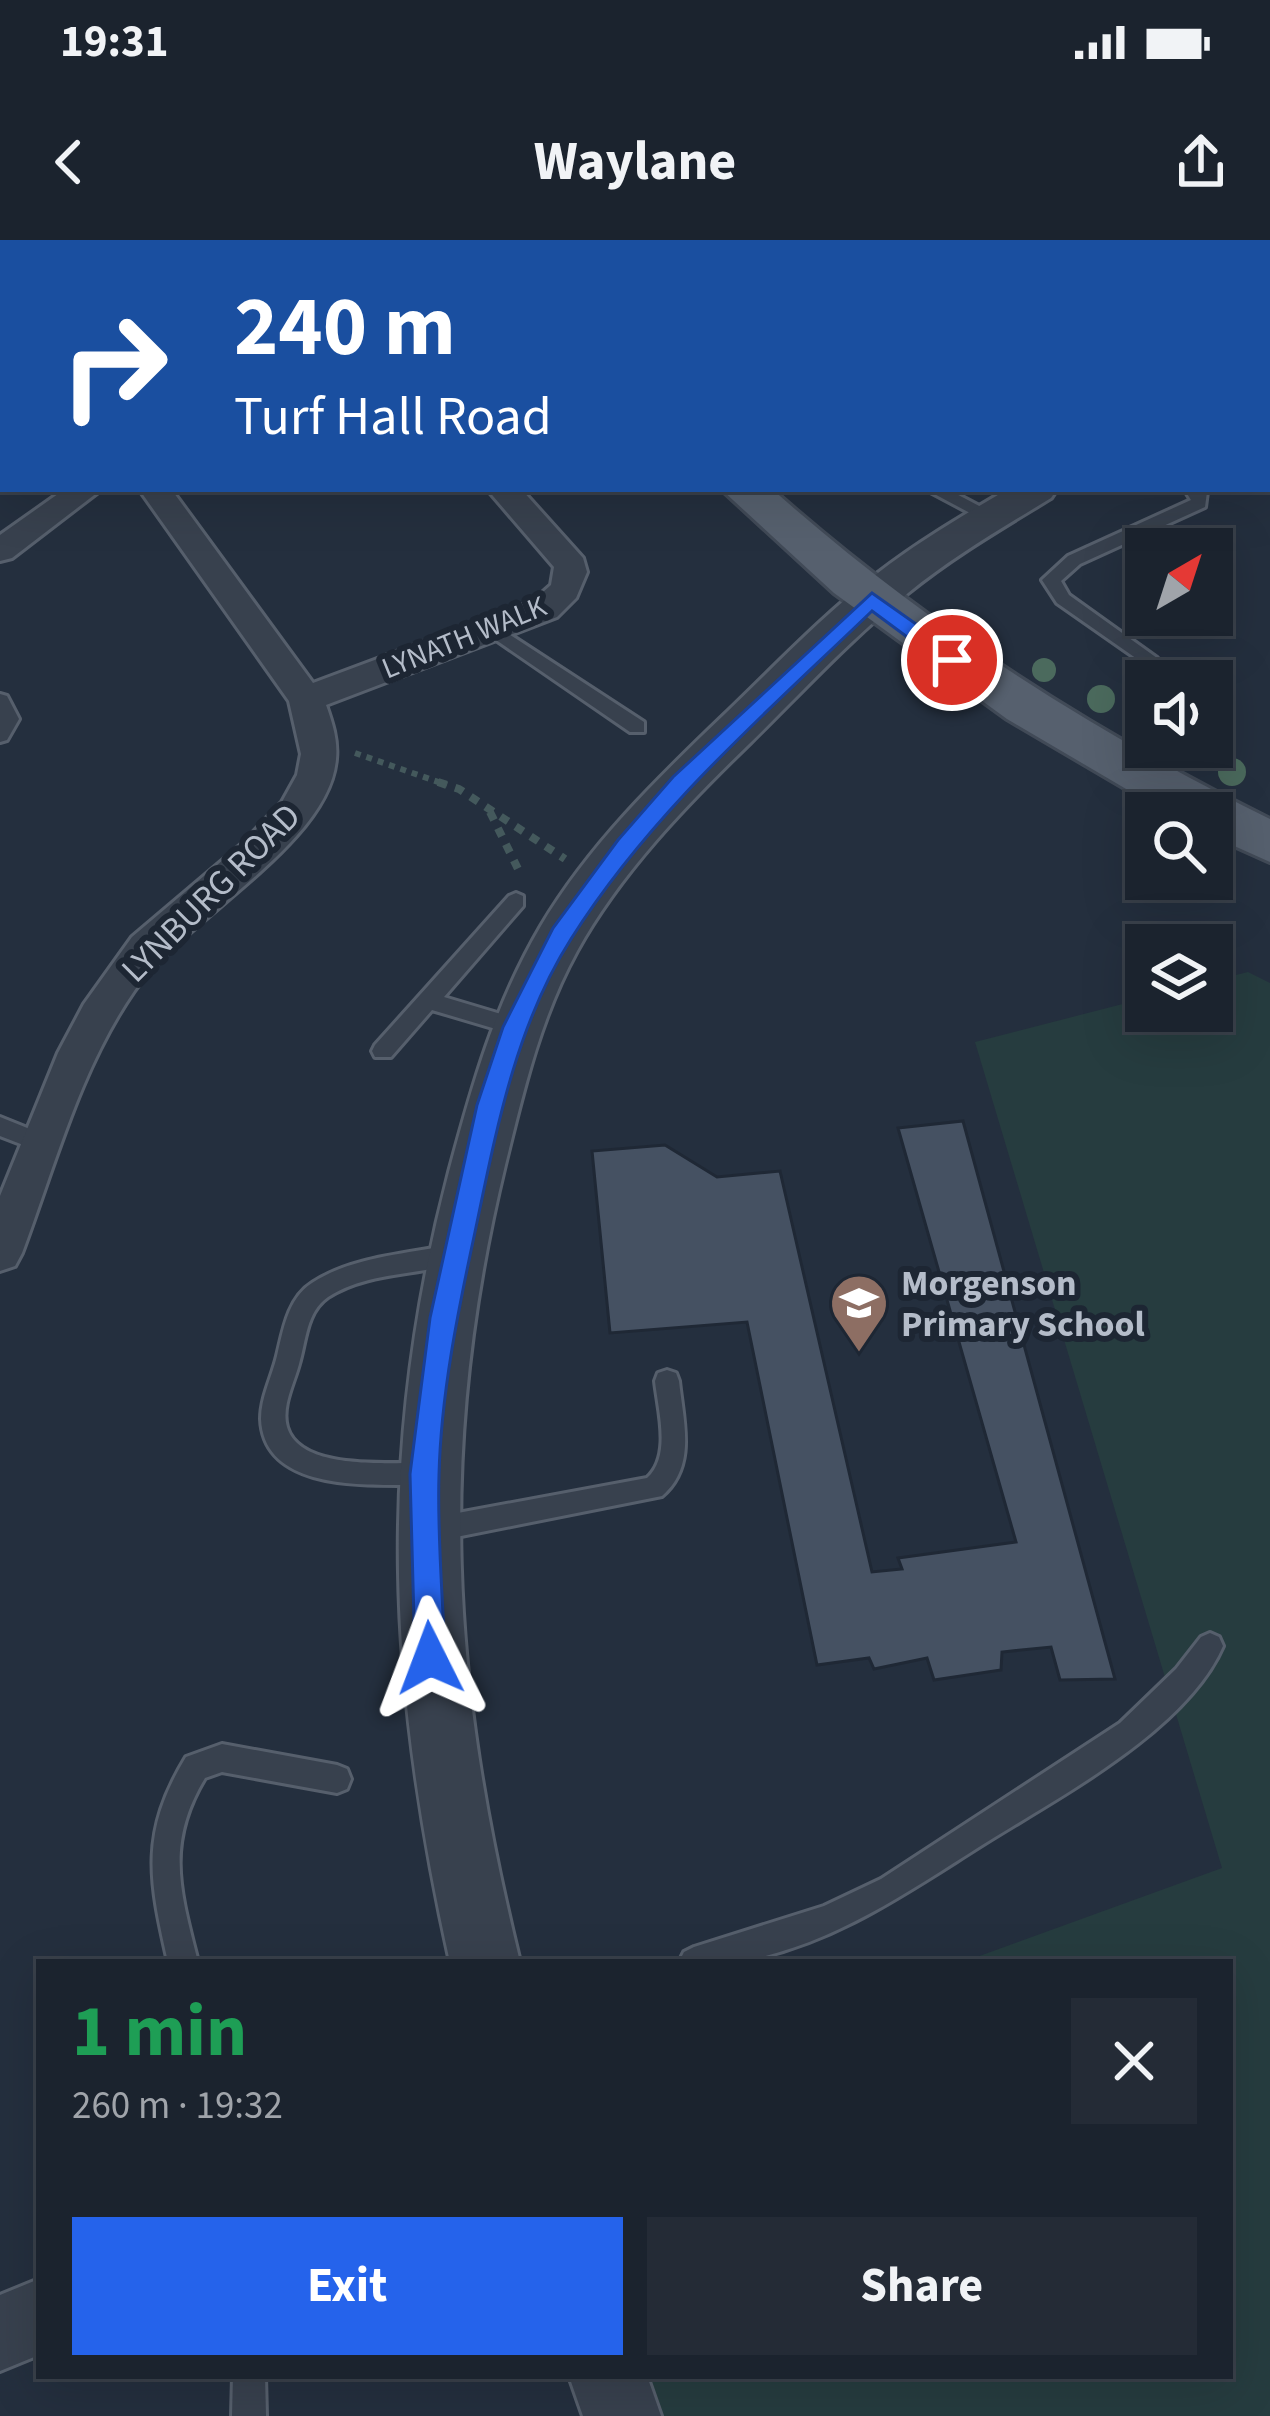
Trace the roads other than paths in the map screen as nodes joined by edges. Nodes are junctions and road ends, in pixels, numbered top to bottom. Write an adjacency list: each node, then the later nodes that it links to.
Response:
1 (82, 492): 9 (street)
2 (157, 492): 13 (street, LYNBURG ROAD)
3 (506, 492): 11 (street, LYNATH WALK)
4 (747, 492): 10 (main road)
5 (939, 492): 8 (lane)
6 (1196, 492): 12 (lane)
7 (1055, 493): 8 (street); 10 (street)
8 (991, 517): 10 (street)
9 (0, 551)
10 (886, 610): 17 (main road); 22 (street); 26 (street)
11 (491, 629): 13 (street, LYNATH WALK); 15 (lane)
12 (1147, 660)
13 (306, 699): 25 (street, LYNBURG ROAD)
14 (0, 700): 16 (lane)
15 (638, 728)
16 (0, 735)
17 (1174, 792)
18 (1233, 824): 19 (main road)
19 (1270, 842)
20 (522, 894): 21 (lane)
21 (428, 1000): 22 (lane); 23 (lane)
22 (516, 1027): 26 (street)
23 (383, 1051)
24 (0, 1126): 25 (lane)
25 (44, 1144): 27 (street, LYNBURG ROAD)
26 (476, 1172): 28 (street)
27 (0, 1253)
28 (455, 1254): 30 (street); 30 (lane)
29 (667, 1381): 30 (lane)
30 (424, 1503): 34 (street)
31 (1210, 1646): 35 (lane)
32 (337, 1779): 33 (lane)
33 (182, 1959)
34 (484, 1959)
35 (703, 1959)
36 (36, 2318): 37 (street)
37 (0, 2332)
38 (249, 2379): 40 (lane)
39 (609, 2379): 41 (street)
40 (249, 2416)
41 (622, 2416)

